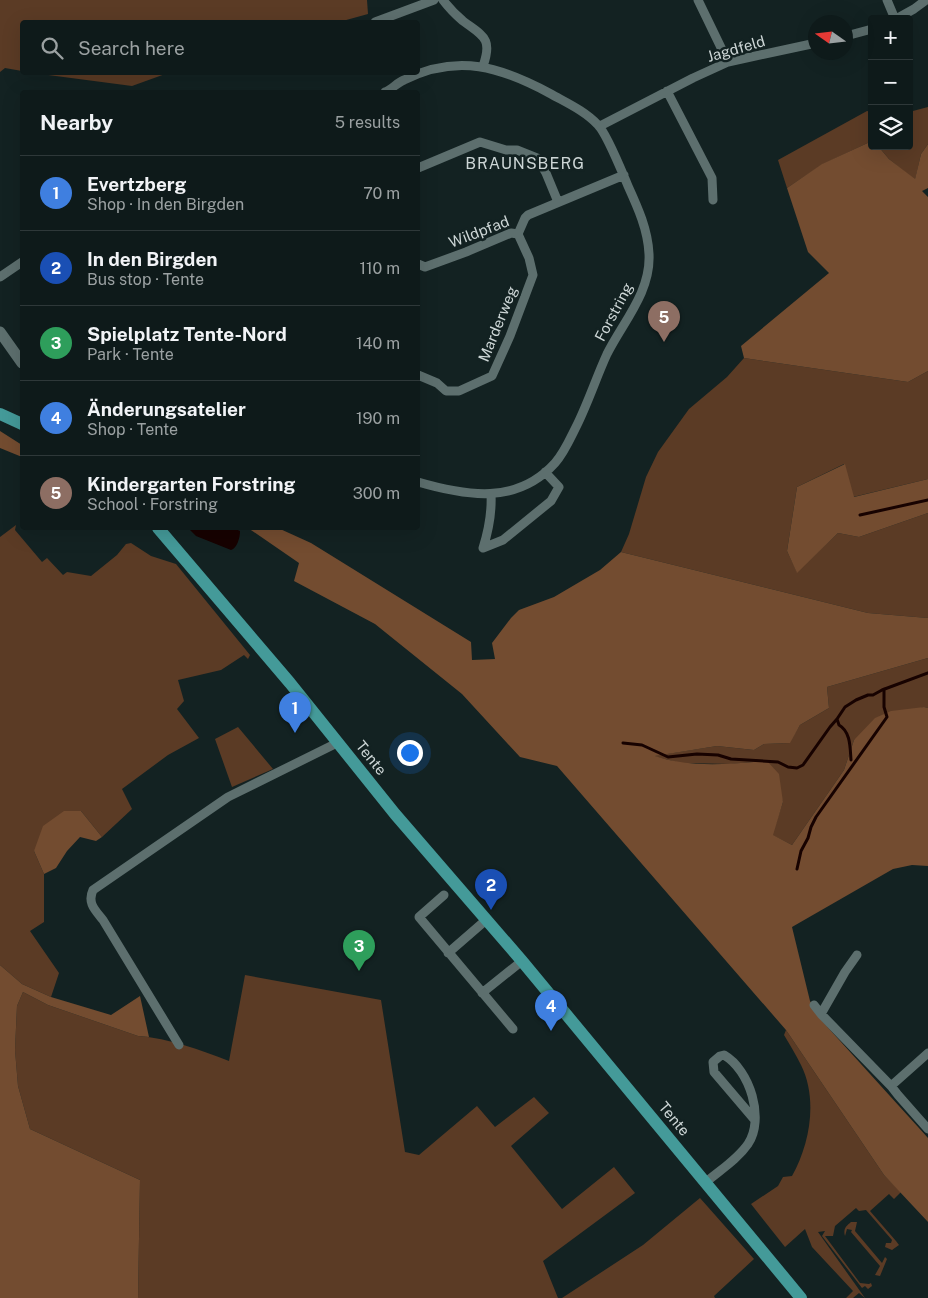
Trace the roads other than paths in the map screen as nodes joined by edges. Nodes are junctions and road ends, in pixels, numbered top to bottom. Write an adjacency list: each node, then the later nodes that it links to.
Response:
1 (434, 0): 8 (street)
2 (444, 0): 13 (street)
3 (698, 0): 12 (street)
4 (887, 0): 6 (street)
5 (926, 0): 7 (street)
6 (894, 15)
7 (904, 15)
8 (380, 20)
9 (868, 30): 10 (street)
10 (853, 34)
11 (808, 45): 12 (street, Jagdfeld)
12 (728, 62): 17 (street, Jagdfeld)
13 (483, 66): 14 (street, Forstring); 18 (street, Forstring)
14 (420, 74)
15 (418, 75): 16 (street, Forstring)
16 (388, 90)
17 (667, 91): 18 (street, Jagdfeld); 21 (street)
18 (600, 126): 20 (street, Forstring)
19 (420, 167): 22 (street)
20 (624, 175): 22 (street, Wildpfad); 32 (street, Forstring)
21 (713, 200)
22 (558, 202): 23 (street, Wildpfad)
23 (518, 234): 25 (street, Wildpfad); 29 (street, Marderweg)
24 (20, 263): 26 (street)
25 (420, 265)
26 (0, 276)
27 (0, 332): 28 (street)
28 (20, 360)
29 (420, 375)
30 (0, 414): 31 (main road)
31 (20, 422)
32 (545, 472): 34 (street, Forstring); 34 (street)
33 (420, 483): 34 (street, Forstring)
34 (491, 494)
35 (160, 530): 36 (main road, Tente)
36 (337, 742): 38 (main road, Tente); 46 (street)
37 (444, 895): 39 (street)
38 (486, 920): 39 (street); 41 (main road, Tente)
39 (448, 953): 42 (street)
40 (857, 955): 44 (street)
41 (522, 961): 42 (street); 51 (main road, Tente)
42 (482, 992): 45 (street)
43 (814, 1005): 44 (street)
44 (821, 1014): 48 (street)
45 (513, 1029)
46 (179, 1045)
47 (928, 1053): 48 (street)
48 (891, 1086): 50 (street)
49 (754, 1119): 49 (street); 51 (street)
50 (928, 1129)
51 (705, 1183): 52 (main road, Tente)
52 (801, 1298)

